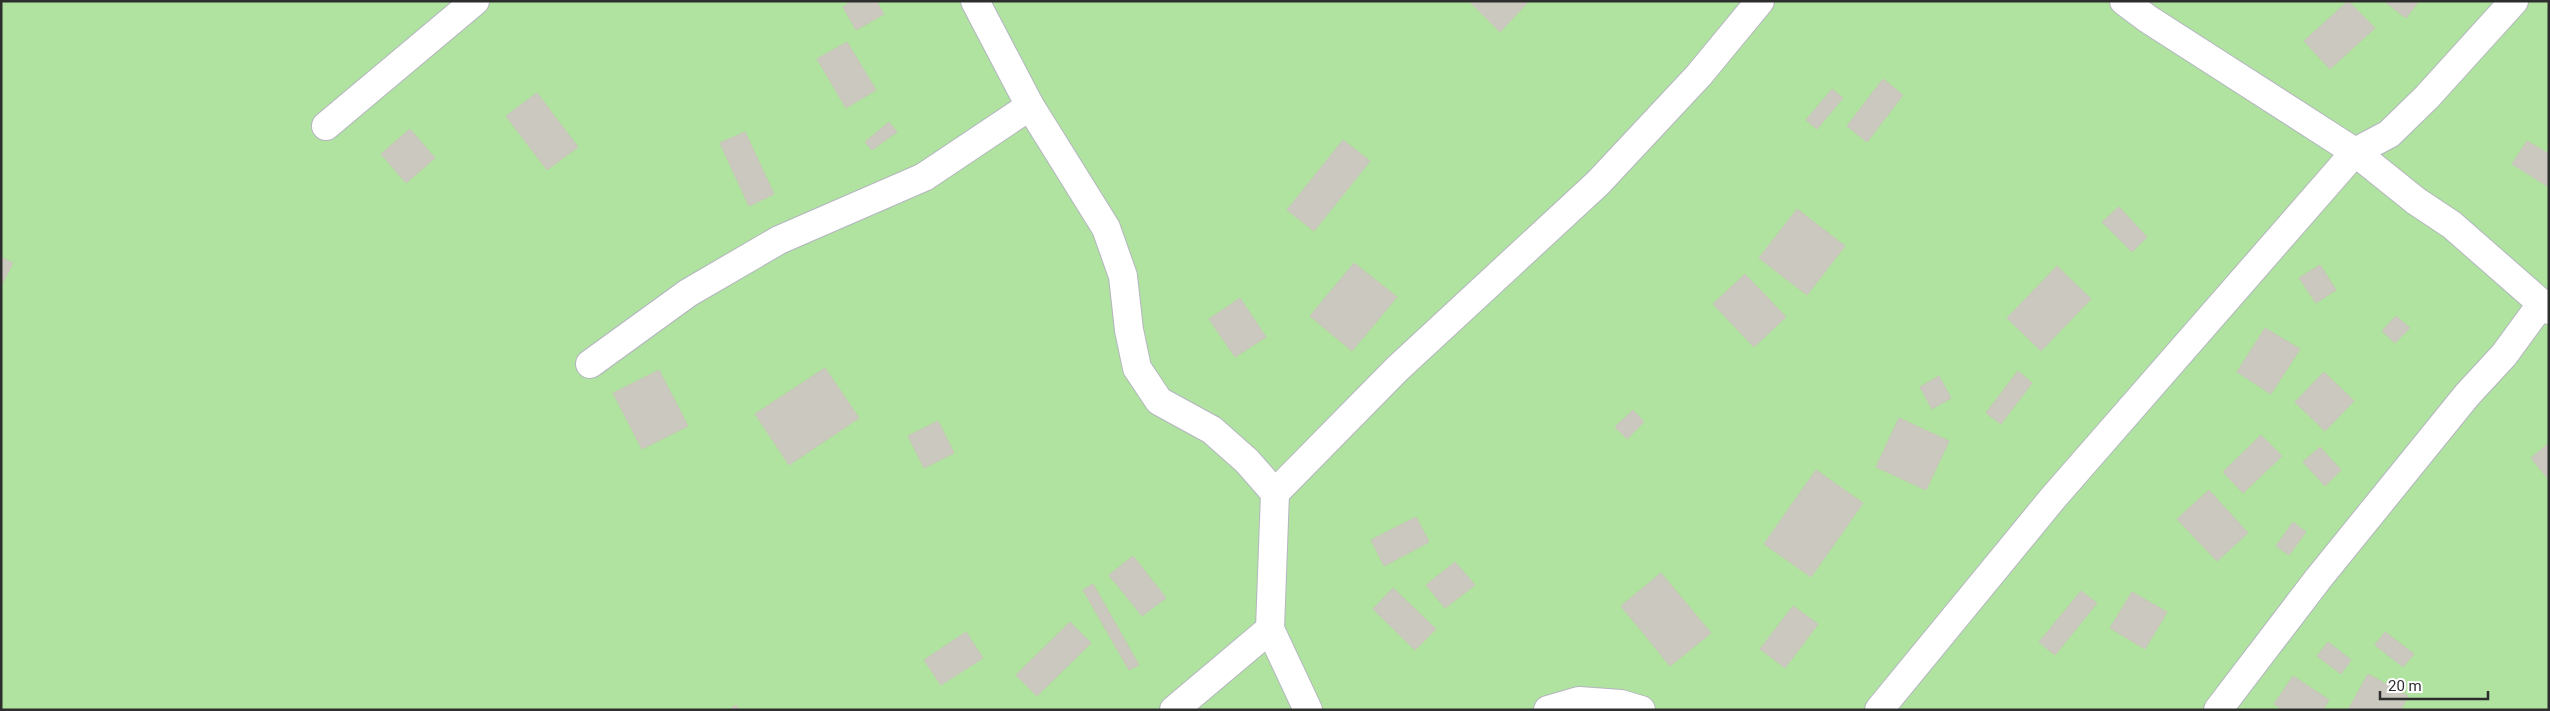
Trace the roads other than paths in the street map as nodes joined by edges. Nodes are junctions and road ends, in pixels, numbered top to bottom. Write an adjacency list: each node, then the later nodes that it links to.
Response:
1 (475, 1): 7 (street)
2 (975, 1): 6 (street)
3 (1760, 1): 11 (street)
4 (2124, 1): 8 (street)
5 (2514, 1): 8 (street)
6 (1030, 106): 10 (street); 11 (street)
7 (326, 126)
8 (2355, 152): 9 (street); 17 (street)
9 (2545, 307): 18 (street)
10 (590, 364)
11 (1275, 494): 12 (street)
12 (1270, 629): 13 (street); 14 (street)
13 (1174, 710)
14 (1308, 710)
15 (1548, 710): 16 (street)
16 (1641, 710)
17 (1879, 710)
18 (2218, 710)

